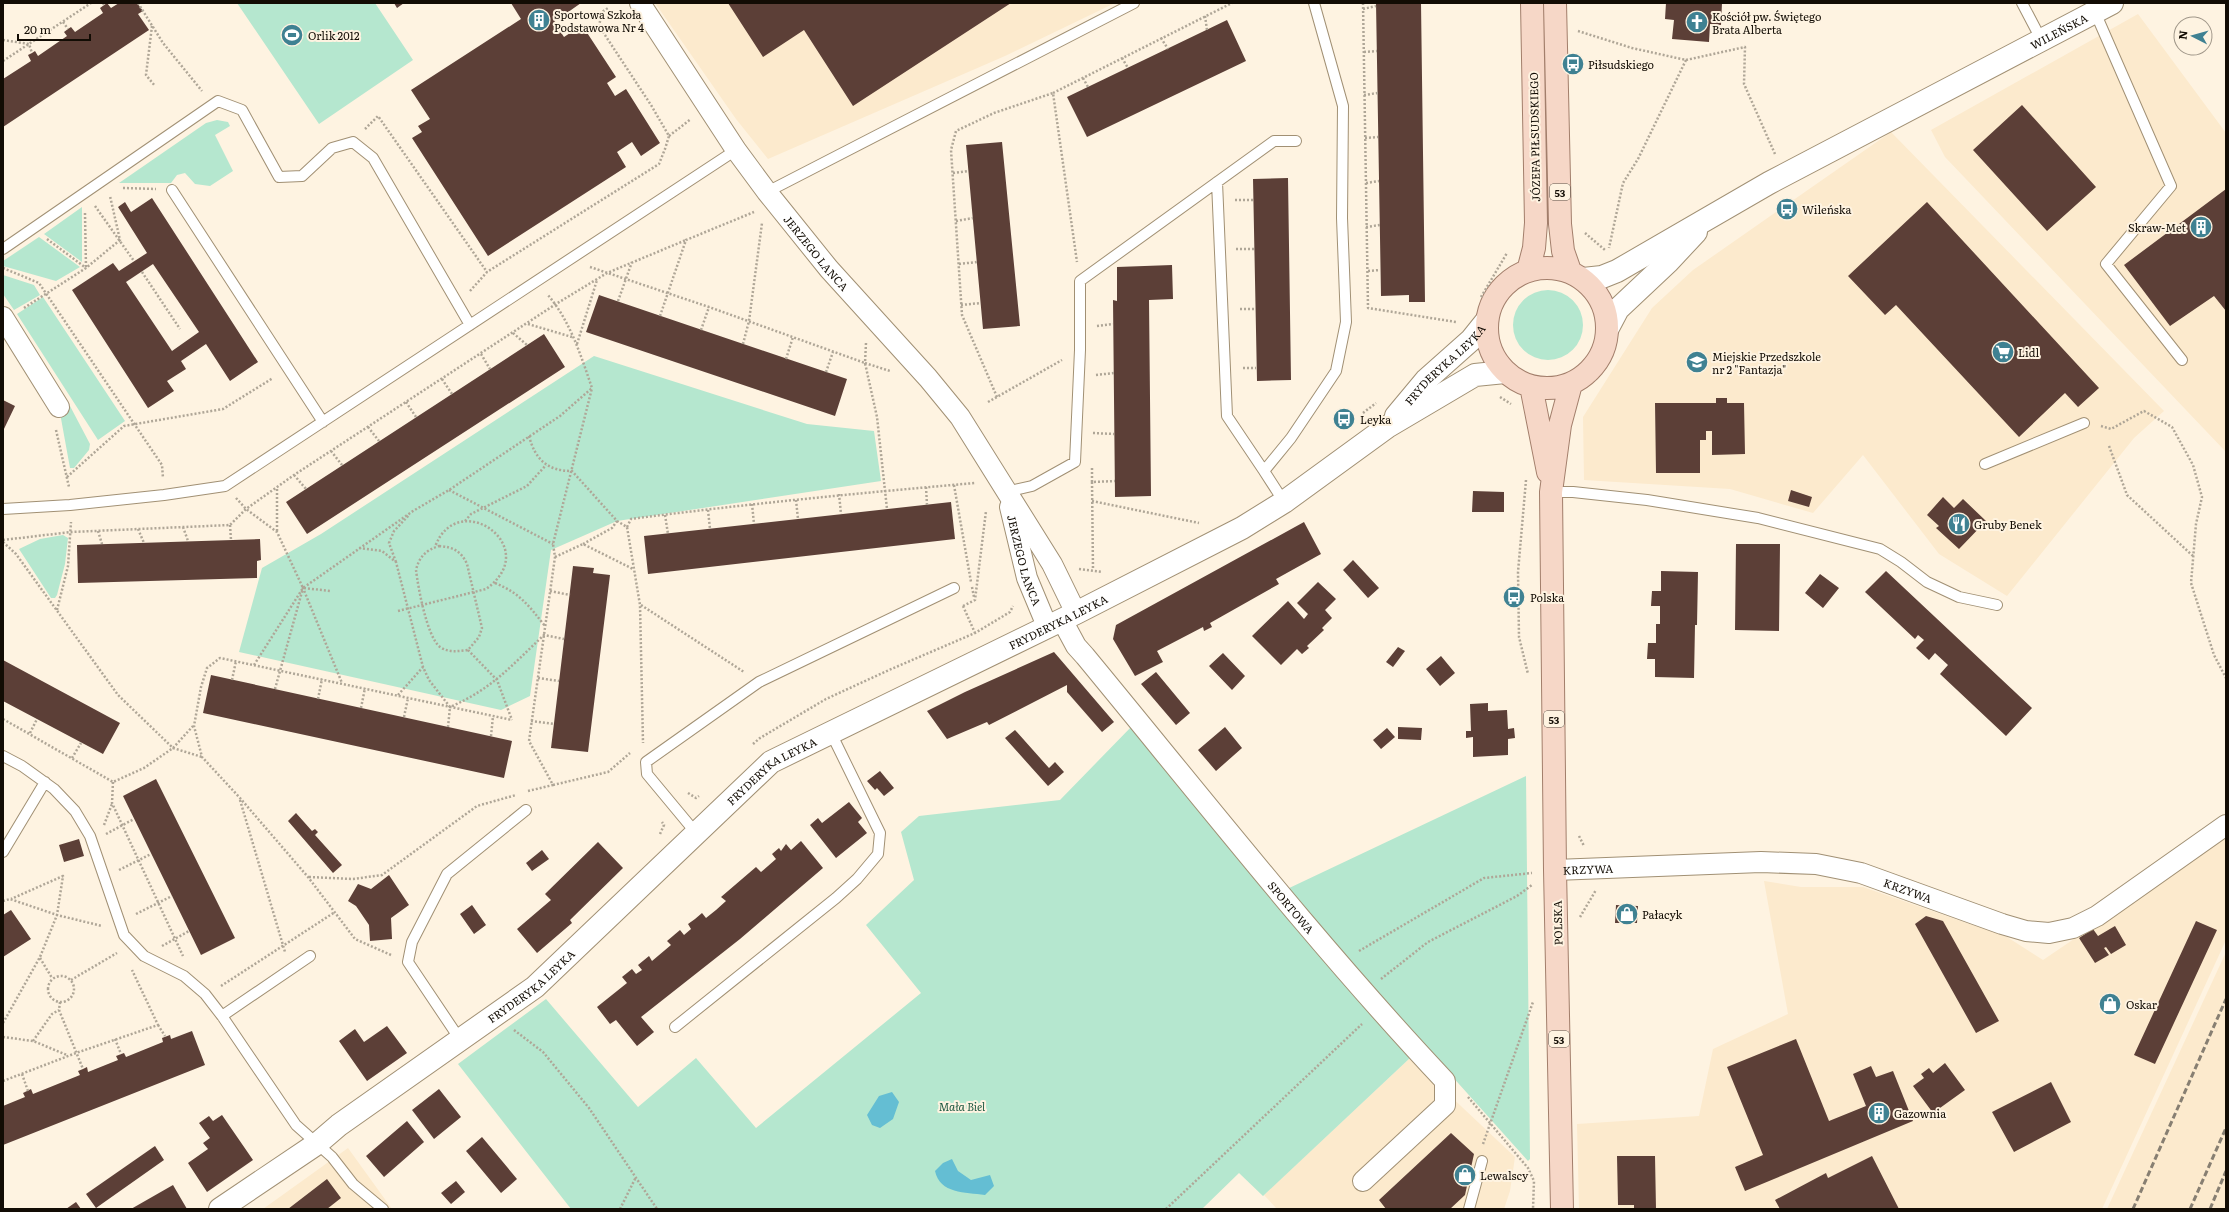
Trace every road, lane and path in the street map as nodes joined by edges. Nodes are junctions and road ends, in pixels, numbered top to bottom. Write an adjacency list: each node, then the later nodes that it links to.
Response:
1 (91, 3): 16 (path)
2 (138, 3): 17 (path)
3 (640, 3): 46 (street, JERZEGO LANCA)
4 (1134, 3): 55 (lane)
5 (1232, 3): 15 (path)
6 (1314, 3): 148 (lane)
7 (1363, 3): 14 (path)
8 (1532, 3): 79 (main road, JÓZEFA PIŁSUDSKIEGO / 53)
9 (1555, 3): 82 (main road, 53)
10 (2022, 3): 23 (lane)
11 (1376, 6): 14 (path)
12 (2104, 7): 23 (street, WILEŃSKA); 115 (lane)
13 (608, 8): 41 (path)
14 (1363, 9): 28 (path)
15 (1205, 16): 19 (path); 21 (path)
16 (63, 22): 18 (path); 24 (path)
17 (152, 26): 34 (path); 39 (path)
18 (68, 29)
19 (1207, 30)
20 (1575, 30): 30 (path)
21 (1161, 38): 25 (path); 29 (path)
22 (3, 40): 24 (path)
23 (2042, 41): 61 (street, WILEŃSKA)
24 (29, 44): 27 (path); 31 (path)
25 (1168, 49)
26 (1377, 51): 28 (path)
27 (32, 52)
28 (1364, 52): 38 (path)
29 (1122, 58): 32 (path); 33 (path)
30 (1686, 60): 47 (path); 69 (path)
31 (3, 61)
32 (1128, 68)
33 (1083, 78): 35 (path); 36 (path)
34 (155, 86)
35 (1088, 87)
36 (1053, 93): 49 (path); 86 (path)
37 (1378, 93): 38 (path)
38 (1364, 95): 43 (path)
39 (213, 105): 45 (lane); 56 (lane)
40 (696, 115): 41 (path)
41 (668, 136): 81 (path)
42 (1378, 137): 43 (path)
43 (1365, 138): 52 (path)
44 (1296, 141): 51 (lane)
45 (353, 142): 81 (path); 90 (lane)
46 (736, 150): 55 (street, JERZEGO LANCA); 70 (lane)
47 (1776, 155)
48 (968, 171): 49 (path)
49 (953, 173): 62 (path)
50 (1379, 181): 52 (path)
51 (1217, 182): 86 (lane); 148 (lane)
52 (1366, 183): 64 (path)
53 (115, 188): 54 (path)
54 (172, 190): 117 (lane)
55 (767, 192): 162 (street, JERZEGO LANCA)
56 (85, 193): 65 (lane); 66 (path); 76 (path)
57 (110, 195): 66 (path)
58 (756, 211): 87 (path)
59 (763, 216): 97 (path)
60 (973, 218): 62 (path)
61 (1709, 218): 82 (street, WILEŃSKA); 101 (street, WILEŃSKA)
62 (956, 221): 74 (path)
63 (1380, 226): 64 (path)
64 (1366, 227): 78 (path)
65 (33, 229): 68 (lane); 76 (path)
66 (120, 240): 71 (path); 76 (path)
67 (1511, 247): 94 (path)
68 (3, 249)
69 (1608, 252)
70 (569, 259): 84 (path); 85 (lane)
71 (134, 261)
72 (632, 262): 84 (path)
73 (977, 262): 74 (path)
74 (959, 264): 92 (path)
75 (3, 268): 88 (path)
76 (86, 268): 88 (path)
77 (1380, 270): 78 (path)
78 (1368, 271): 98 (path)
79 (1528, 271): 82 (main road, 53); 94 (main road, 53)
80 (142, 272): 102 (path)
81 (487, 272): 90 (path)
82 (1577, 275): 101 (main road, 53)
83 (597, 279): 108 (path)
84 (626, 279): 87 (path); 89 (path)
85 (536, 280): 100 (lane); 105 (path)
86 (1080, 281): 111 (lane)
87 (669, 293): 93 (path); 95 (path)
88 (47, 294): 96 (path); 134 (path)
89 (618, 301)
90 (459, 303): 100 (lane)
91 (981, 303): 92 (path)
92 (961, 305): 127 (path)
93 (709, 307): 97 (path); 103 (path)
94 (1483, 311): 121 (main road, 53); 136 (street, FRYDERYKA LEYKA)
95 (660, 316)
96 (4, 318): 130 (street)
97 (749, 321): 106 (path); 109 (path)
98 (1462, 322)
99 (527, 323): 105 (path)
100 (470, 325): 132 (lane)
101 (1608, 328): 123 (main road, 53)
102 (180, 329)
103 (701, 330)
104 (513, 333): 110 (path)
105 (572, 337): 108 (path)
106 (792, 337): 112 (path); 114 (path)
107 (866, 340): 116 (path)
108 (577, 344): 125 (path)
109 (743, 344)
110 (527, 345)
111 (1080, 350): 127 (path); 162 (lane)
112 (833, 352): 116 (path); 119 (path)
113 (481, 354): 118 (path)
114 (786, 359)
115 (2182, 360)
116 (865, 363): 120 (path); 161 (path)
117 (288, 368): 132 (lane); 134 (path)
118 (490, 369)
119 (826, 372)
120 (892, 372)
121 (1505, 372): 124 (main road, 53); 136 (street, FRYDERYKA LEYKA)
122 (442, 379): 126 (path)
123 (1571, 384): 124 (main road, 53); 163 (main road, POLSKA / 53)
124 (1531, 386): 163 (main road, POLSKA / 53)
125 (592, 388): 138 (path); 147 (path)
126 (452, 394)
127 (997, 397): 129 (path)
128 (406, 402): 131 (path)
129 (988, 402)
130 (59, 407): 151 (path)
131 (416, 417)
132 (323, 422): 156 (lane)
133 (2084, 423): 144 (lane); 202 (path)
134 (134, 425): 151 (path); 165 (path)
135 (368, 427): 140 (path)
136 (1387, 428): 168 (street, FRYDERYKA LEYKA)
137 (1114, 434): 139 (path)
138 (529, 436): 145 (path); 160 (path)
139 (1092, 440)
140 (379, 442)
141 (2109, 446): 202 (path)
142 (331, 451): 146 (path)
143 (1092, 461): 154 (path)
144 (1985, 464)
145 (546, 465): 147 (path); 173 (path)
146 (342, 466)
147 (572, 471): 182 (path); 198 (path)
148 (1264, 471): 168 (lane)
149 (294, 475): 159 (path)
150 (1526, 476): 235 (path)
151 (67, 477): 170 (path)
152 (1115, 481): 154 (path)
153 (983, 482): 155 (path)
154 (1092, 482): 167 (path)
155 (954, 485): 157 (path); 214 (path)
156 (225, 486): 165 (lane); 191 (path)
157 (926, 487): 161 (path); 171 (path)
158 (277, 488): 191 (path)
159 (306, 489)
160 (449, 490): 173 (path); 177 (path)
161 (886, 490): 164 (path); 175 (path)
162 (1006, 492): 222 (street, JERZEGO LANCA); 222 (street, JERZEGO LANCA)
163 (1551, 492): 218 (lane); 282 (main road, POLSKA / 53)
164 (840, 494): 166 (path); 178 (path)
165 (164, 495): 170 (lane)
166 (796, 500): 169 (path); 180 (path)
167 (1092, 502): 185 (path); 206 (path)
168 (1284, 502): 222 (street, FRYDERYKA LEYKA)
169 (752, 504): 176 (path); 183 (path)
170 (70, 505): 174 (lane); 220 (path)
171 (927, 505)
172 (987, 506): 214 (path)
173 (484, 508): 181 (path); 198 (path)
174 (3, 509)
175 (887, 509)
176 (708, 510): 179 (path); 189 (path)
177 (413, 511): 201 (path); 204 (path)
178 (841, 514)
179 (665, 515): 187 (path); 192 (path)
180 (798, 519)
181 (464, 521): 200 (path); 207 (path)
182 (617, 521): 187 (path); 199 (path)
183 (754, 524)
184 (230, 525): 193 (path)
185 (1206, 525)
186 (183, 527): 194 (path)
187 (626, 527): 205 (path)
188 (138, 529): 196 (path)
189 (710, 529)
190 (98, 531): 197 (path)
191 (277, 532): 208 (path)
192 (668, 534)
193 (231, 540)
194 (188, 541)
195 (3, 542): 220 (path)
196 (144, 543)
197 (102, 544)
198 (553, 544): 203 (path)
199 (583, 544): 203 (path); 205 (path)
200 (435, 547): 212 (path); 215 (path)
201 (359, 548): 204 (path); 208 (path)
202 (2193, 556): 233 (path)
203 (555, 557): 211 (path)
204 (396, 562): 219 (path)
205 (633, 569): 216 (path)
206 (1094, 570)
207 (495, 583): 212 (path); 223 (path)
208 (303, 588): 210 (path); 229 (path); 231 (path); 240 (path)
209 (954, 588): 217 (path); 239 (lane)
210 (330, 591)
211 (550, 591): 213 (path); 223 (path)
212 (474, 593): 215 (path); 227 (path)
213 (570, 595)
214 (975, 600): 217 (path)
215 (424, 605): 219 (path); 227 (path)
216 (640, 605): 239 (path); 260 (path)
217 (963, 606): 224 (path)
218 (1997, 606)
219 (408, 608): 221 (path); 230 (path)
220 (57, 610): 262 (path)
221 (398, 610)
222 (1062, 620): 257 (street, FRYDERYKA LEYKA); 313 (street, SPORTOWA)
223 (545, 626): 225 (path)
224 (975, 633)
225 (544, 635): 226 (path); 232 (path); 237 (path)
226 (564, 639)
227 (468, 650): 237 (path)
228 (236, 661): 229 (path); 236 (path); 254 (path)
229 (254, 665): 231 (path)
230 (423, 666): 243 (path); 246 (path)
231 (279, 670): 234 (path); 242 (path)
232 (538, 678): 238 (path); 252 (path)
233 (2226, 678)
234 (322, 679): 240 (path); 245 (path)
235 (1529, 679)
236 (232, 680)
237 (497, 680): 246 (path); 248 (path)
238 (559, 681)
239 (759, 682): 267 (lane)
240 (342, 684): 241 (path)
241 (365, 688): 243 (path); 247 (path)
242 (275, 689)
243 (398, 696): 244 (path)
244 (408, 698): 246 (path); 249 (path)
245 (318, 699)
246 (450, 707): 248 (path); 255 (path)
247 (361, 708)
248 (494, 716): 258 (path)
249 (404, 717)
250 (3, 719): 256 (path)
251 (38, 719): 256 (path)
252 (531, 721): 253 (path); 270 (path)
253 (554, 724)
254 (194, 726): 262 (path); 266 (path)
255 (448, 727)
256 (30, 733): 265 (path)
257 (830, 733): 278 (street, FRYDERYKA LEYKA); 320 (lane)
258 (491, 736)
259 (81, 742): 265 (path)
260 (643, 742): 261 (path); 267 (path)
261 (637, 747)
262 (174, 748): 266 (path); 269 (path)
263 (632, 752): 270 (path)
264 (3, 756): 268 (lane)
265 (72, 758): 269 (path)
266 (202, 758): 271 (path)
267 (646, 762): 278 (lane)
268 (45, 782): 279 (lane); 283 (lane)
269 (113, 782): 272 (path)
270 (553, 784): 284 (path)
271 (240, 798): 284 (path); 297 (path)
272 (112, 803): 275 (path); 277 (path)
273 (526, 810): 304 (lane)
274 (134, 819): 275 (path)
275 (122, 825): 281 (path)
276 (2226, 825): 282 (street, KRZYWA)
277 (102, 831)
278 (696, 833): 316 (street, FRYDERYKA LEYKA)
279 (3, 852)
280 (151, 854): 281 (path)
281 (139, 861): 283 (path); 290 (path)
282 (1555, 870): 343 (main road, POLSKA / 53)
283 (104, 877): 293 (lane)
284 (308, 877): 291 (path)
285 (1534, 878): 299 (path)
286 (1535, 891): 309 (path)
287 (172, 896): 290 (path)
288 (10, 899): 289 (path); 292 (path); 292 (path)
289 (3, 901)
290 (158, 902): 293 (path); 296 (path)
291 (335, 912): 297 (path); 304 (path)
292 (57, 915): 294 (path); 302 (path)
293 (119, 922): 300 (lane)
294 (106, 927)
295 (190, 931): 296 (path)
296 (175, 939): 300 (path); 303 (path)
297 (282, 946): 306 (path); 310 (path)
298 (123, 949): 308 (path)
299 (1356, 952)
300 (144, 956): 315 (lane)
301 (310, 956): 306 (lane)
302 (40, 957): 307 (path); 317 (path)
303 (185, 959)
304 (408, 962): 325 (lane)
305 (129, 963): 318 (path)
306 (293, 967): 315 (lane)
307 (52, 978): 308 (path); 312 (path)
308 (71, 980): 312 (path)
309 (1379, 981)
310 (218, 988)
311 (1534, 1000): 334 (path)
312 (60, 1002): 314 (path)
313 (1378, 1009): 336 (street, SPORTOWA); 341 (path)
314 (59, 1010): 324 (path); 326 (path)
315 (222, 1016): 333 (lane)
316 (506, 1022): 319 (path); 325 (street, FRYDERYKA LEYKA); 335 (path)
317 (3, 1023)
318 (158, 1025): 321 (path); 323 (path)
319 (519, 1025)
320 (675, 1027)
321 (165, 1036)
322 (3, 1037): 324 (path)
323 (115, 1039): 326 (path); 327 (path)
324 (33, 1041): 328 (path)
325 (460, 1041): 333 (street, FRYDERYKA LEYKA)
326 (76, 1052): 328 (path); 329 (path)
327 (121, 1054)
328 (68, 1056): 330 (path)
329 (83, 1069)
330 (22, 1074): 331 (path); 332 (path)
331 (3, 1081)
332 (28, 1091)
333 (318, 1143): 337 (street, FRYDERYKA LEYKA); 338 (lane)
334 (1482, 1161): 342 (lane)
335 (636, 1177): 339 (path); 340 (path)
336 (1363, 1181)
337 (220, 1209)
338 (383, 1209)
339 (620, 1209)
340 (657, 1209)
341 (1166, 1209)
342 (1469, 1209)
343 (1562, 1209)

